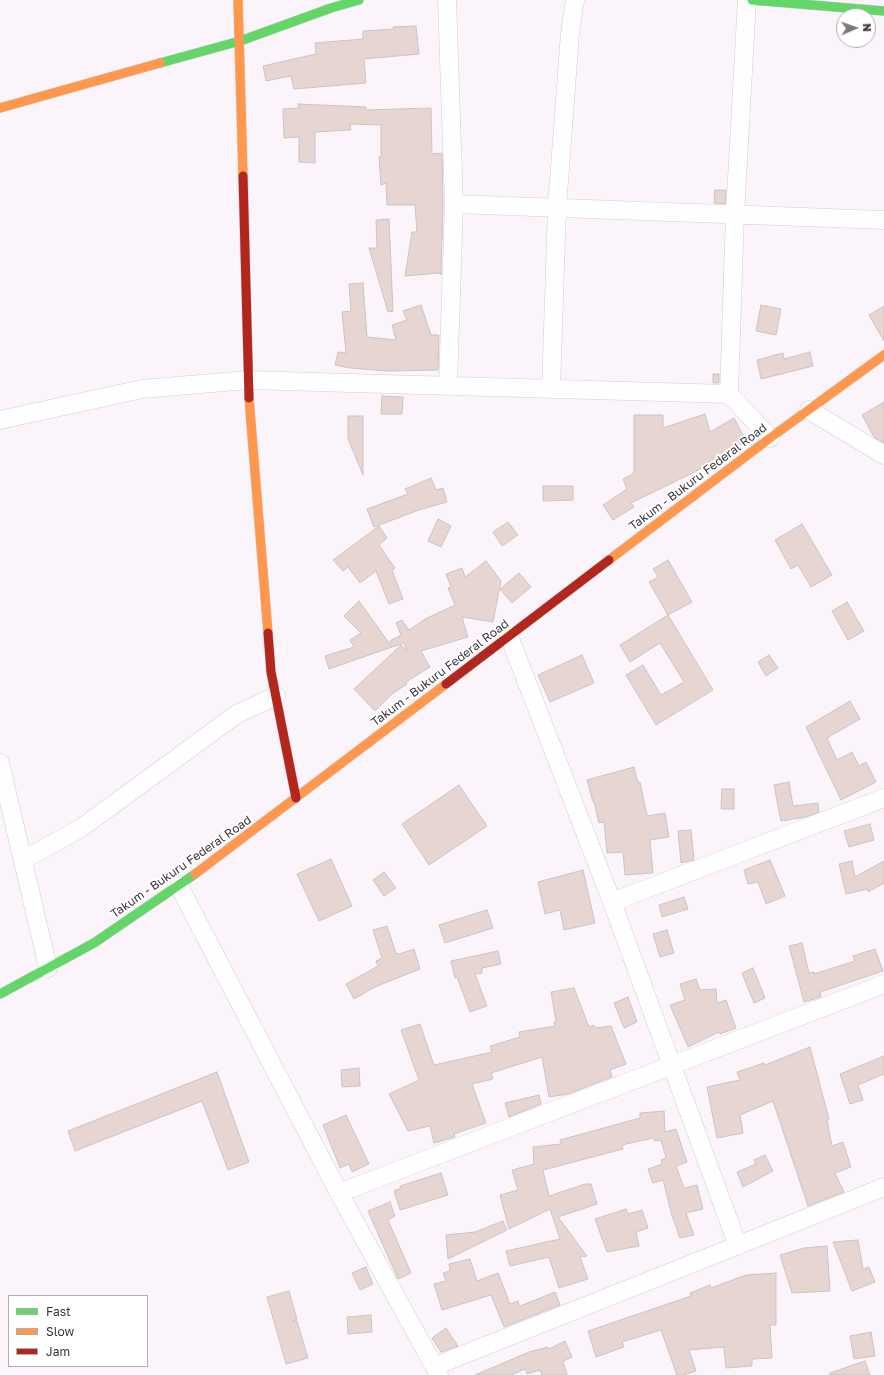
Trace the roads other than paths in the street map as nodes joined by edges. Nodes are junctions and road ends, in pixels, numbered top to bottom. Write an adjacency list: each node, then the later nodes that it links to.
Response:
1 (238, 0): 8 (street)
2 (359, 0): 8 (street)
3 (447, 0): 10 (street)
4 (575, 0): 11 (street)
5 (747, 0): 12 (street)
6 (752, 0): 7 (street)
7 (884, 11)
8 (240, 41): 9 (street); 15 (street)
9 (0, 108)
10 (454, 204): 11 (street); 16 (street)
11 (557, 208): 12 (street); 17 (street)
12 (735, 215): 13 (street); 18 (street)
13 (884, 220)
14 (884, 355): 19 (street, Takum - Bukuru Federal Road)
15 (248, 380): 16 (street); 20 (street); 24 (street)
16 (448, 386): 17 (street)
17 (551, 389): 18 (street)
18 (729, 394): 21 (street)
19 (809, 410): 21 (street, Takum - Bukuru Federal Road); 22 (street)
20 (0, 420)
21 (770, 438): 23 (street, Takum - Bukuru Federal Road)
22 (884, 455)
23 (509, 636): 26 (street, Takum - Bukuru Federal Road); 30 (street)
24 (276, 696): 26 (street); 28 (street)
25 (0, 763): 28 (street)
26 (296, 798): 29 (street, Takum - Bukuru Federal Road)
27 (884, 798): 30 (street)
28 (23, 860): 31 (street)
29 (179, 886): 31 (street, Takum - Bukuru Federal Road); 36 (street)
30 (612, 902): 34 (street)
31 (48, 968): 33 (street, Takum - Bukuru Federal Road)
32 (884, 984): 34 (street)
33 (0, 994)
34 (671, 1065): 36 (street); 37 (street)
35 (884, 1187): 37 (street)
36 (339, 1193): 38 (street)
37 (738, 1246): 38 (street)
38 (437, 1371)

